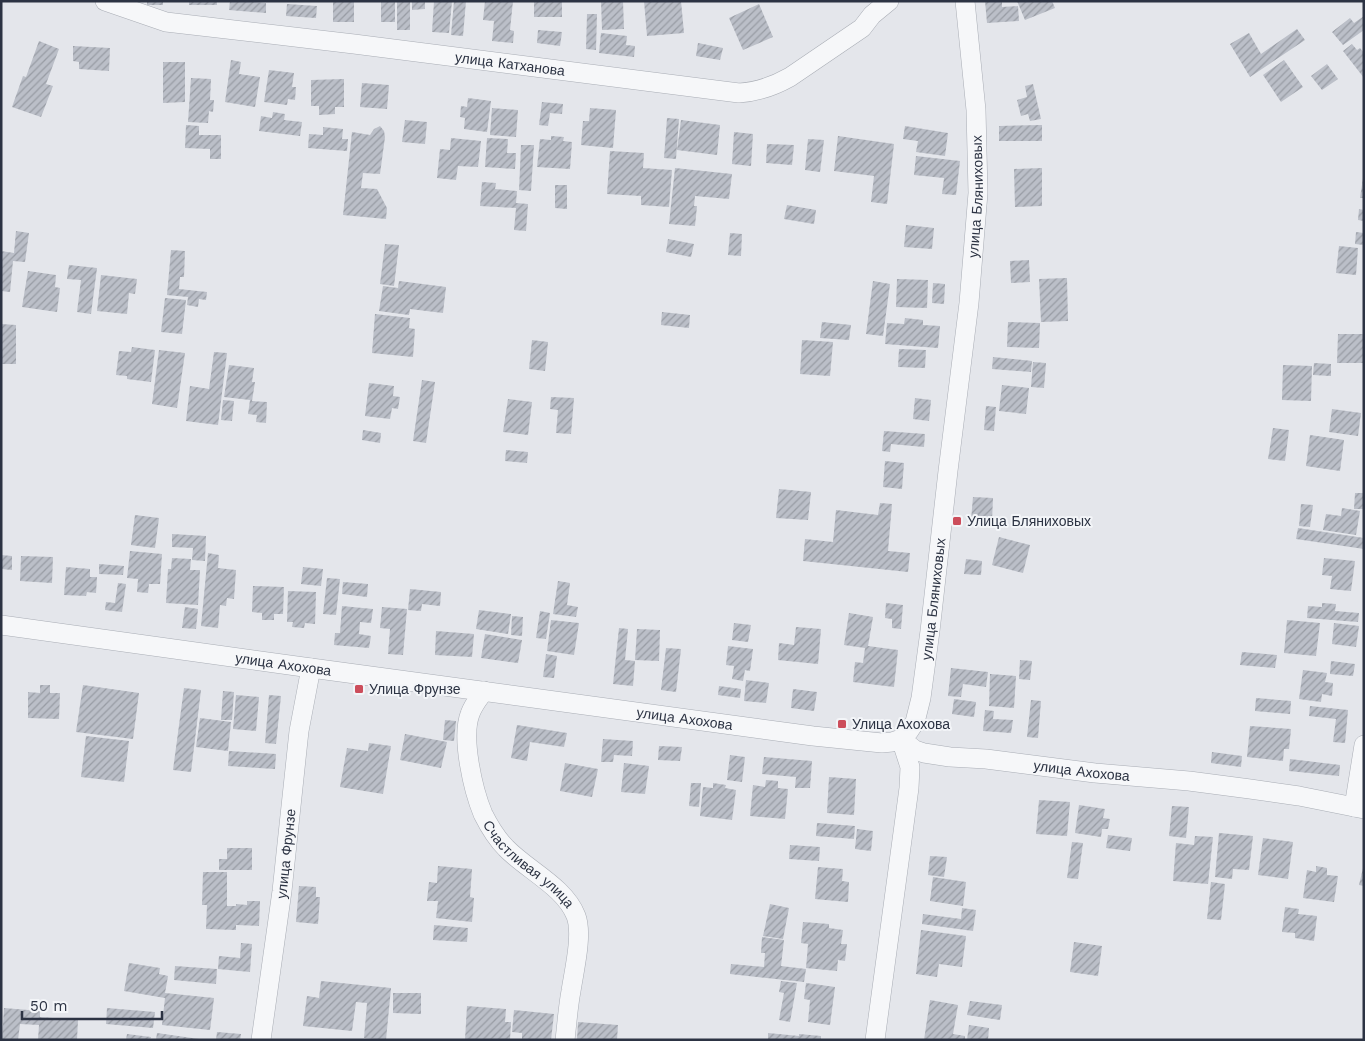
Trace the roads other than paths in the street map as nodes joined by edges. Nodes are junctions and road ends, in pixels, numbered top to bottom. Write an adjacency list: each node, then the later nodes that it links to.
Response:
1 (105, 1): 2 (street, улица Катханова)
2 (889, 1)
3 (966, 1): 7 (street, улица Бляниховых)
4 (1, 625): 5 (street, улица Ахохова)
5 (311, 668): 6 (street, улица Ахохова); 10 (street, улица Фрунзе)
6 (484, 691): 7 (street, улица Ахохова); 11 (street, Счастливая улица)
7 (901, 739): 9 (street, улица Ахохова); 12 (street)
8 (1364, 745): 9 (street)
9 (1359, 808)
10 (261, 1040)
11 (565, 1040)
12 (875, 1040)

